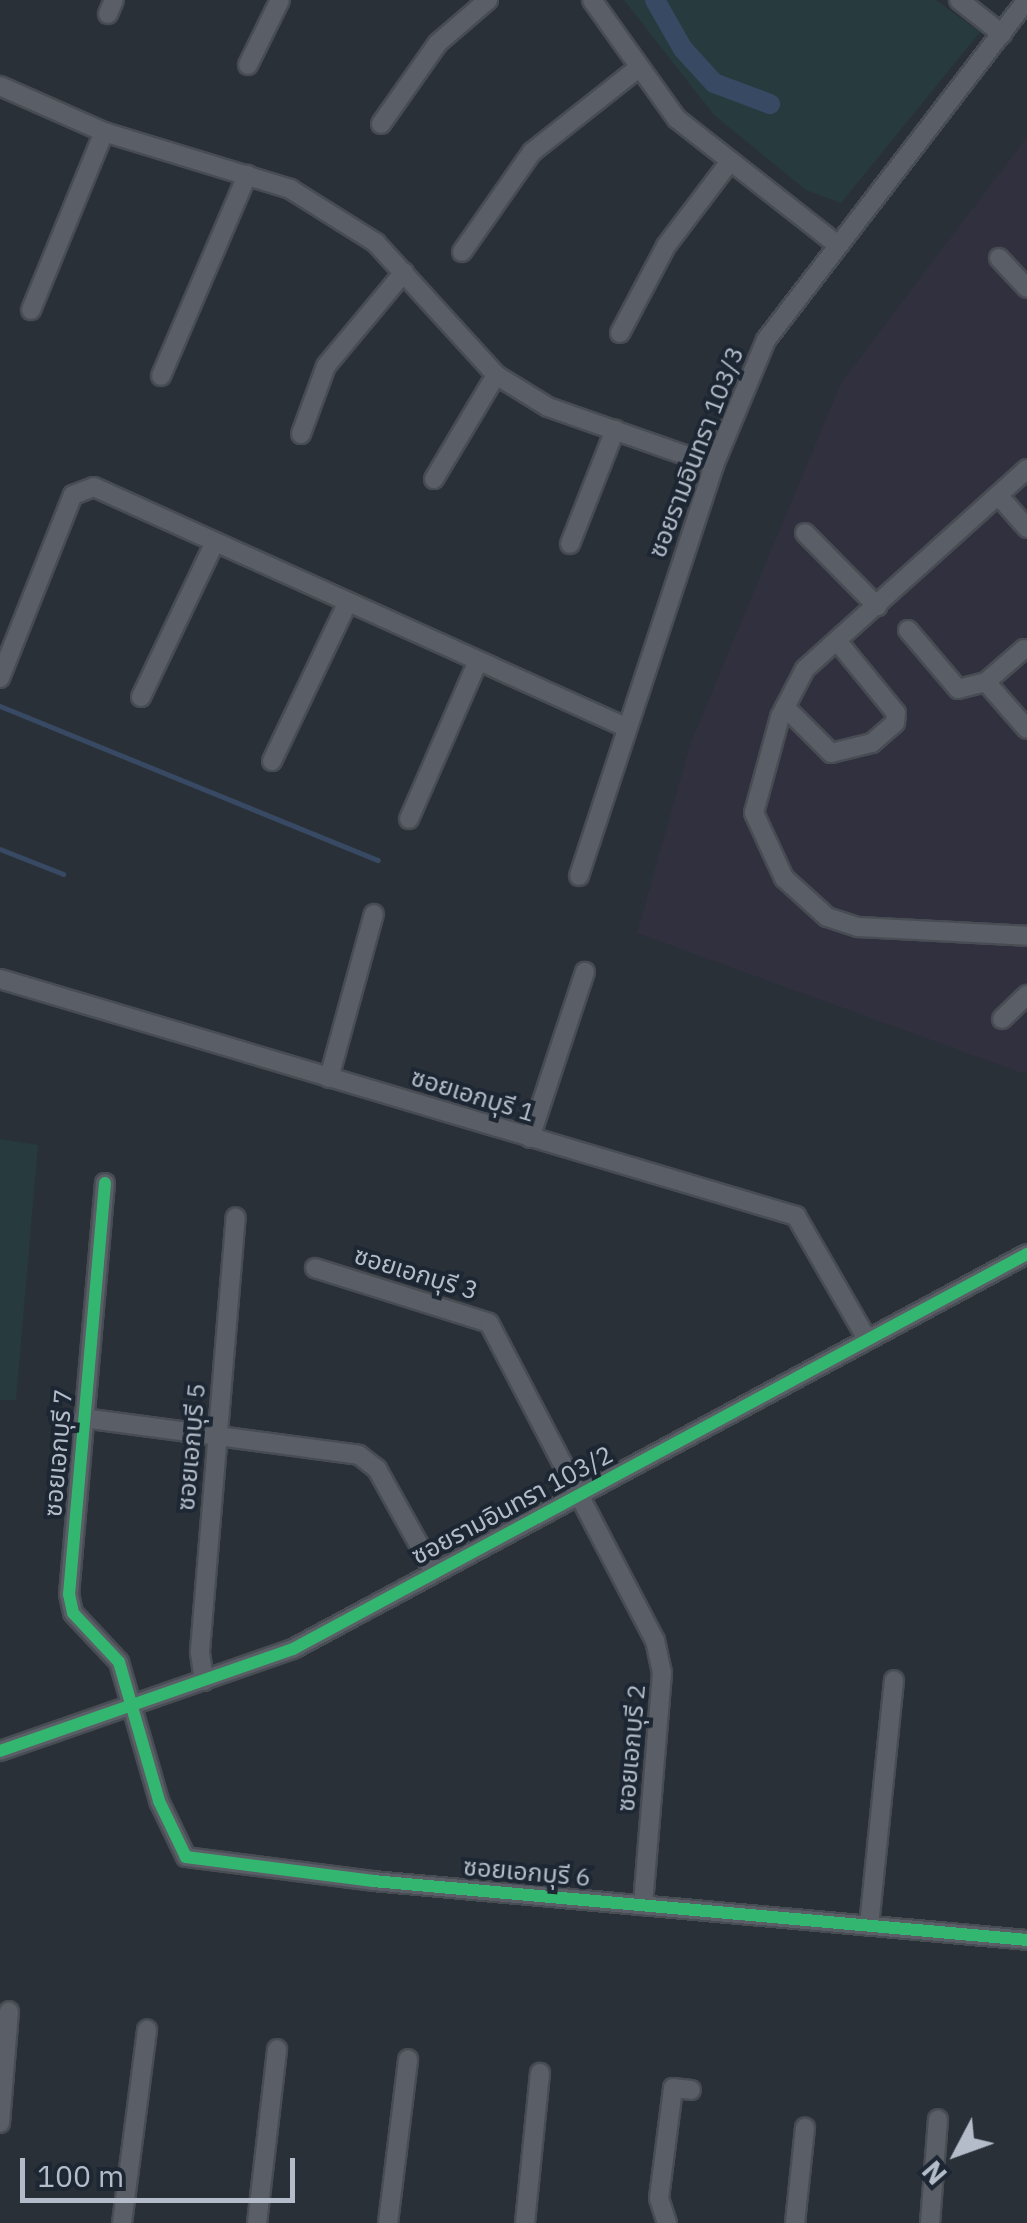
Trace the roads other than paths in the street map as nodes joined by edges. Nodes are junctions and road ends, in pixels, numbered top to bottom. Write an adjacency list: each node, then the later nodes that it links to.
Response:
1 (280, 0): 7 (street)
2 (488, 0): 10 (street)
3 (592, 0): 8 (street)
4 (959, 0): 6 (street)
5 (1027, 0): 6 (street, ซอยรามอินทรา 103/3)
6 (1002, 34): 14 (street, ซอยรามอินทรา 103/3)
7 (248, 65)
8 (637, 69): 12 (street); 15 (street)
9 (0, 86): 11 (street)
10 (380, 124)
11 (104, 132): 13 (street); 19 (street)
12 (728, 164): 14 (street); 20 (street)
13 (247, 175): 17 (street); 22 (street)
14 (835, 243): 25 (street, ซอยรามอินทรา 103/3)
15 (462, 252)
16 (1000, 258): 18 (street)
17 (404, 272): 21 (street); 24 (street)
18 (1027, 288)
19 (31, 310)
20 (620, 332)
21 (496, 374): 23 (street); 27 (street)
22 (161, 376)
23 (616, 430): 25 (street); 32 (street)
24 (301, 434)
25 (714, 465): 43 (street, ซอยรามอินทรา 103/3)
26 (1027, 468): 28 (street)
27 (434, 479)
28 (998, 495): 29 (street); 34 (street)
29 (1027, 528)
30 (805, 533): 34 (street)
31 (215, 542): 33 (street); 39 (street); 41 (street)
32 (570, 544)
33 (347, 604): 38 (street); 45 (street)
34 (876, 606): 36 (street)
35 (908, 630): 40 (street)
36 (838, 642): 42 (street); 42 (street)
37 (1024, 649): 40 (street)
38 (478, 661): 43 (street); 46 (street)
39 (0, 678)
40 (986, 682): 44 (street)
41 (142, 697)
42 (785, 706): 49 (street)
43 (623, 726): 47 (street, ซอยรามอินทรา 103/3)
44 (1027, 729)
45 (272, 761)
46 (409, 820)
47 (578, 876)
48 (374, 914): 54 (street)
49 (1027, 936)
50 (585, 972): 55 (street)
51 (0, 980): 54 (street, ซอยเอกบุรี 1)
52 (1027, 996): 53 (street)
53 (1002, 1018)
54 (329, 1078): 55 (street, ซอยเอกบุรี 1)
55 (530, 1138): 60 (street, ซอยเอกบุรี 1)
56 (104, 1183): 61 (street, ซอยเอกบุรี 7)
57 (236, 1217): 62 (street, ซอยเอกบุรี 5)
58 (1027, 1254): 60 (street, ซอยรามอินทรา 103/2)
59 (315, 1268): 63 (street, ซอยเอกบุรี 3)
60 (866, 1339): 63 (street, ซอยรามอินทรา 103/2)
61 (84, 1418): 62 (street); 67 (street, ซอยเอกบุรี 7)
62 (217, 1434): 64 (street); 66 (street, ซอยเอกบุรี 5)
63 (579, 1494): 64 (street, ซอยรามอินทรา 103/2); 69 (street, ซอยเอกบุรี 2)
64 (434, 1572): 66 (street, ซอยรามอินทรา 103/2)
65 (894, 1680): 70 (street)
66 (204, 1681): 67 (street, ซอยรามอินทรา 103/2)
67 (130, 1706): 68 (street, ซอยรามอินทรา 103/2); 69 (street, ซอยเอกบุรี 6)
68 (0, 1751)
69 (643, 1905): 70 (street, ซอยเอกบุรี 6)
70 (869, 1926): 71 (street, ซอยเอกบุรี 6)
71 (1027, 1940)
72 (9, 2011): 79 (street)
73 (147, 2030): 81 (street)
74 (278, 2049): 82 (street)
75 (408, 2059): 83 (street)
76 (540, 2073): 84 (street)
77 (691, 2090): 85 (street)
78 (938, 2119): 87 (street)
79 (0, 2122)
80 (805, 2128): 86 (street)
81 (122, 2223)
82 (257, 2223)
83 (388, 2223)
84 (525, 2223)
85 (666, 2223)
86 (795, 2223)
87 (930, 2223)

